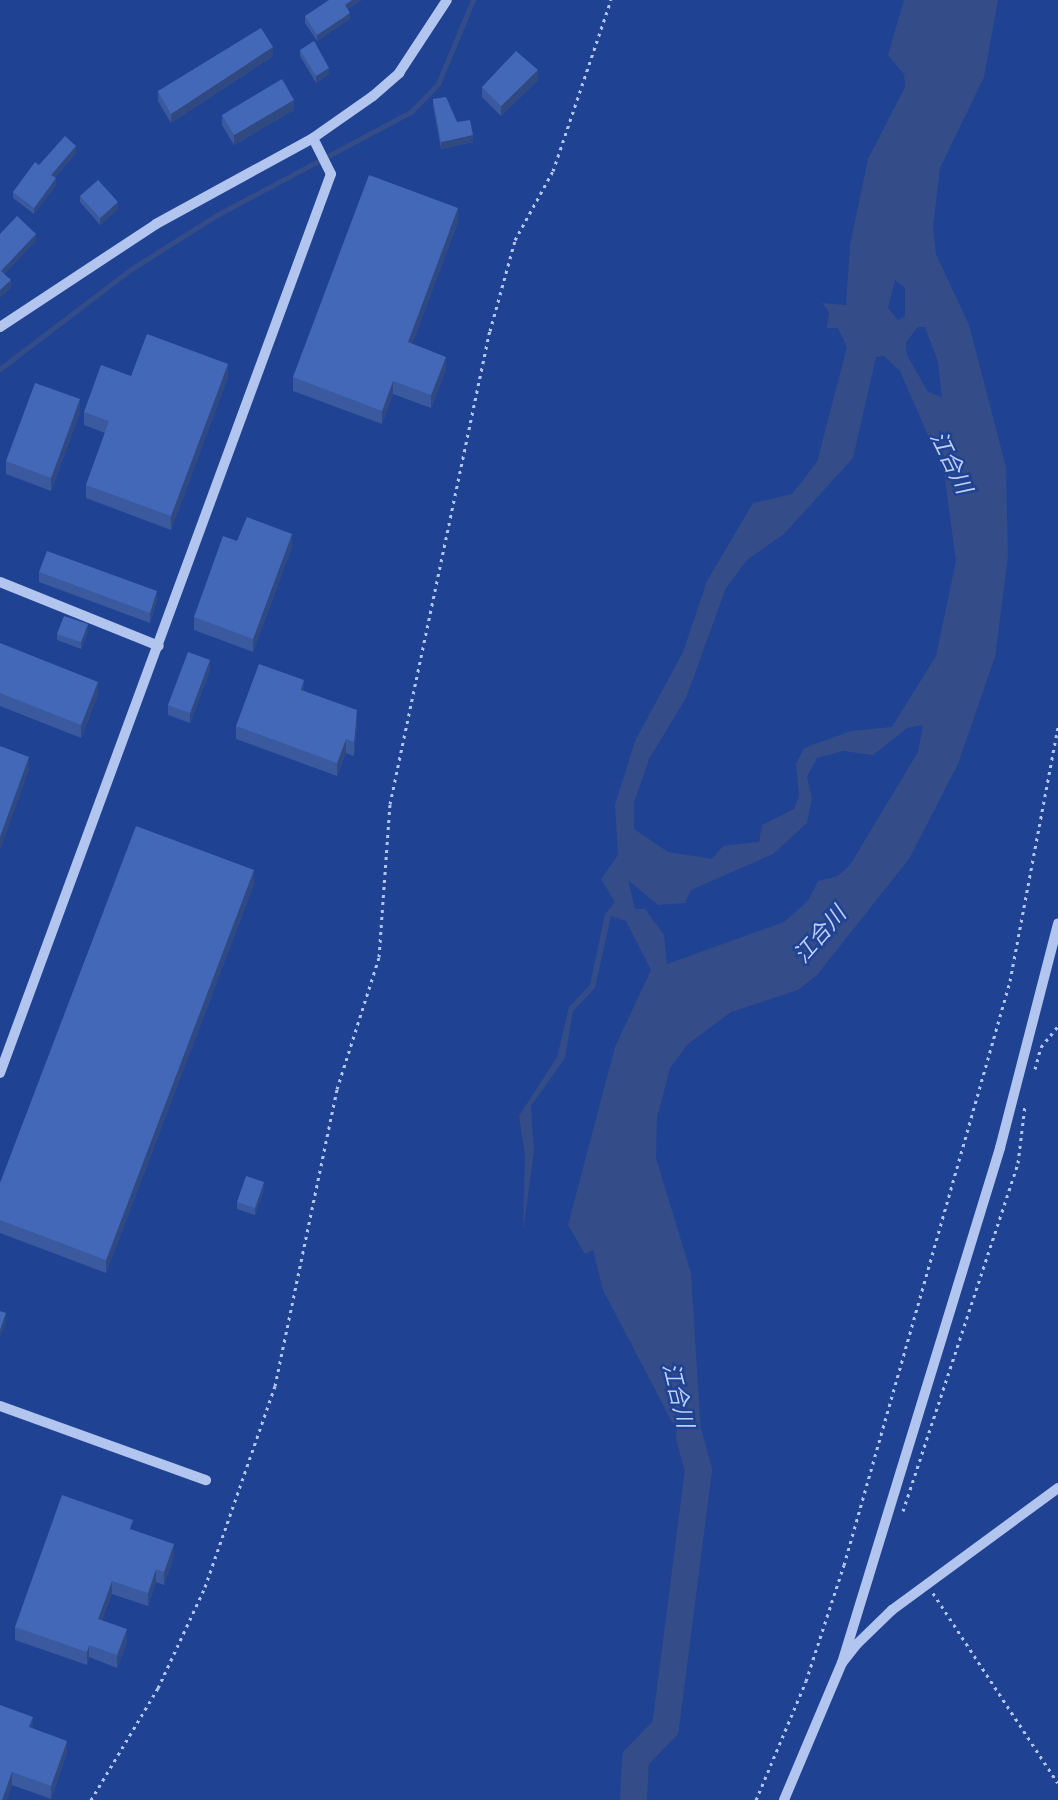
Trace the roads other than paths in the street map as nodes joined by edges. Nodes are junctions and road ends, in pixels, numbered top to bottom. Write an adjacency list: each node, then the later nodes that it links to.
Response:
1 (447, 0): 2 (street)
2 (313, 138): 3 (street); 5 (street)
3 (0, 327)
4 (0, 582): 5 (street)
5 (159, 646): 7 (street)
6 (1058, 922): 11 (street)
7 (0, 1073)
8 (0, 1406): 9 (street)
9 (206, 1480)
10 (1058, 1488): 11 (street)
11 (842, 1663): 12 (street)
12 (784, 1800)

